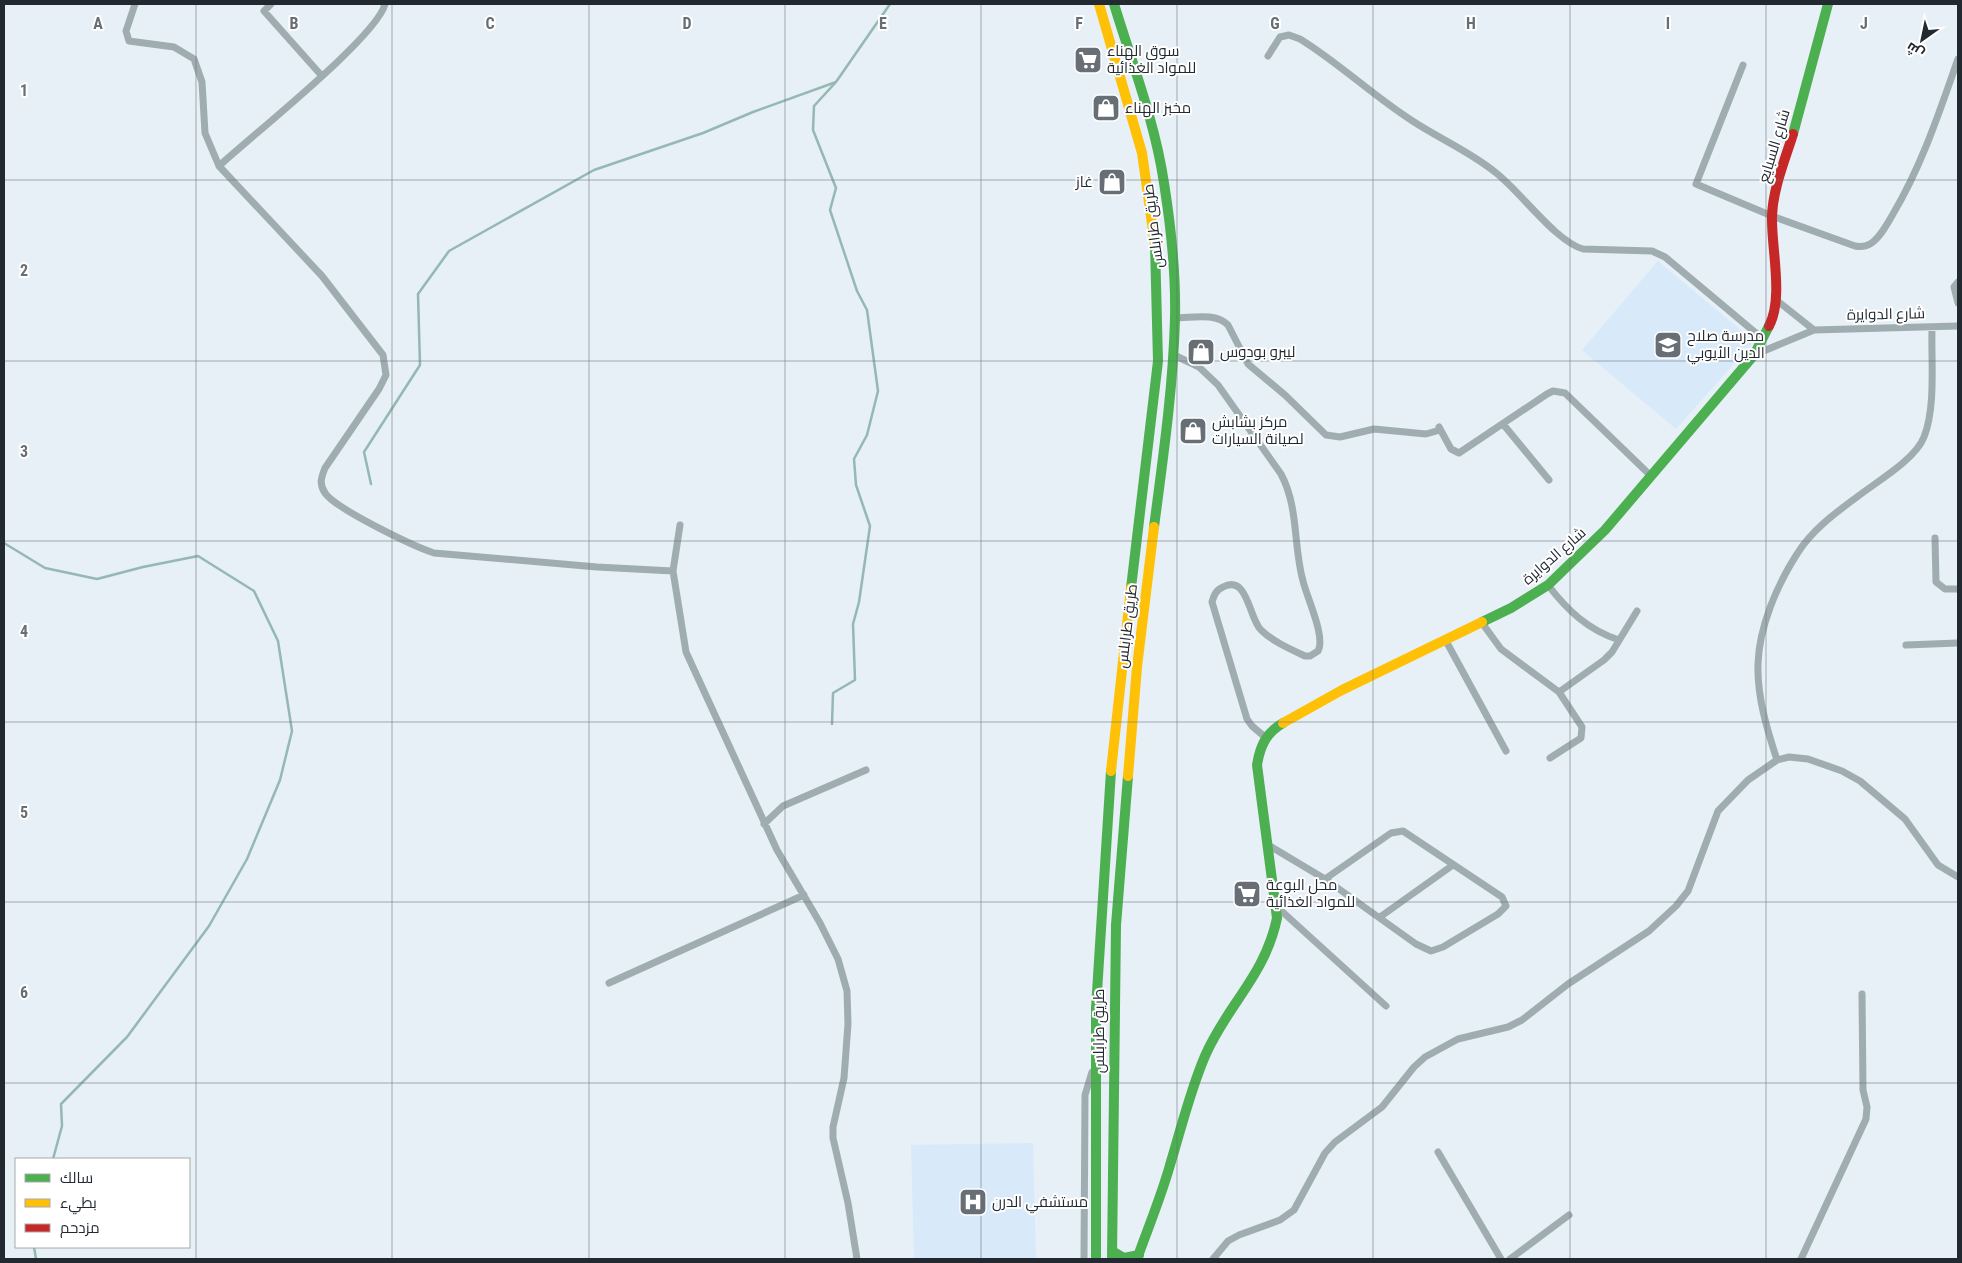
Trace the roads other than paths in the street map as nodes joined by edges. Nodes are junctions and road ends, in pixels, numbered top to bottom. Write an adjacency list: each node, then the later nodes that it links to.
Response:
1 (135, 4): 11 (street)
2 (271, 4): 10 (street)
3 (385, 4): 10 (street)
4 (1099, 4): 54 (main road)
5 (1114, 4): 16 (main road, طريق طرابلس)
6 (1828, 4): 12 (main road, شارع السبايع)
7 (1268, 56): 20 (street)
8 (1958, 60): 12 (street)
9 (1743, 65): 12 (street)
10 (321, 75): 11 (street)
11 (219, 166): 28 (street)
12 (1772, 216): 14 (main road, شارع السبايع)
13 (1958, 282): 15 (street)
14 (1774, 299): 19 (street); 20 (main road, شارع السبايع)
15 (1958, 303)
16 (1175, 318): 21 (main road, طريق طرابلس); 23 (street)
17 (1958, 326): 18 (street, شارع الدوايرة)
18 (1932, 328): 19 (street, شارع الدوايرة); 41 (street)
19 (1814, 330): 22 (street)
20 (1763, 339): 22 (main road, شارع الدوايرة)
21 (1174, 355): 38 (street); 57 (main road, طريق طرابلس)
22 (1754, 355): 24 (main road, شارع الدوايرة)
23 (1503, 424): 24 (street); 25 (street)
24 (1650, 475): 29 (main road, شارع الدوايرة)
25 (1549, 480)
26 (680, 525): 28 (street)
27 (1934, 538): 30 (street)
28 (673, 571): 43 (street)
29 (1548, 585): 32 (main road, شارع الدوايرة); 33 (street)
30 (1958, 589)
31 (1637, 611): 33 (street)
32 (1482, 624): 34 (main road, شارع الدوايرة); 37 (street)
33 (1619, 640): 37 (street)
34 (1446, 641): 38 (main road, شارع الدوايرة); 39 (street)
35 (1958, 643): 36 (street)
36 (1906, 645)
37 (1559, 692): 40 (street)
38 (1265, 737): 44 (main road)
39 (1506, 750)
40 (1550, 758)
41 (1777, 760): 46 (street); 62 (street)
42 (866, 770): 43 (street)
43 (764, 824): 48 (street)
44 (1268, 845): 47 (street); 49 (main road)
45 (1454, 865): 47 (street); 50 (street); 50 (street)
46 (1958, 877)
47 (1325, 879): 50 (street)
48 (804, 895): 51 (street); 59 (street)
49 (1276, 906): 53 (street); 58 (main road)
50 (1380, 917)
51 (609, 984)
52 (1862, 994): 65 (street)
53 (1386, 1006)
54 (1096, 1063): 60 (street); 61 (main road)
55 (1438, 1152): 63 (street)
56 (1569, 1215): 64 (street)
57 (1112, 1255): 58 (main road)
58 (1138, 1257)
59 (857, 1259)
60 (1084, 1259)
61 (1096, 1259)
62 (1213, 1259)
63 (1501, 1259)
64 (1510, 1259)
65 (1801, 1259)

